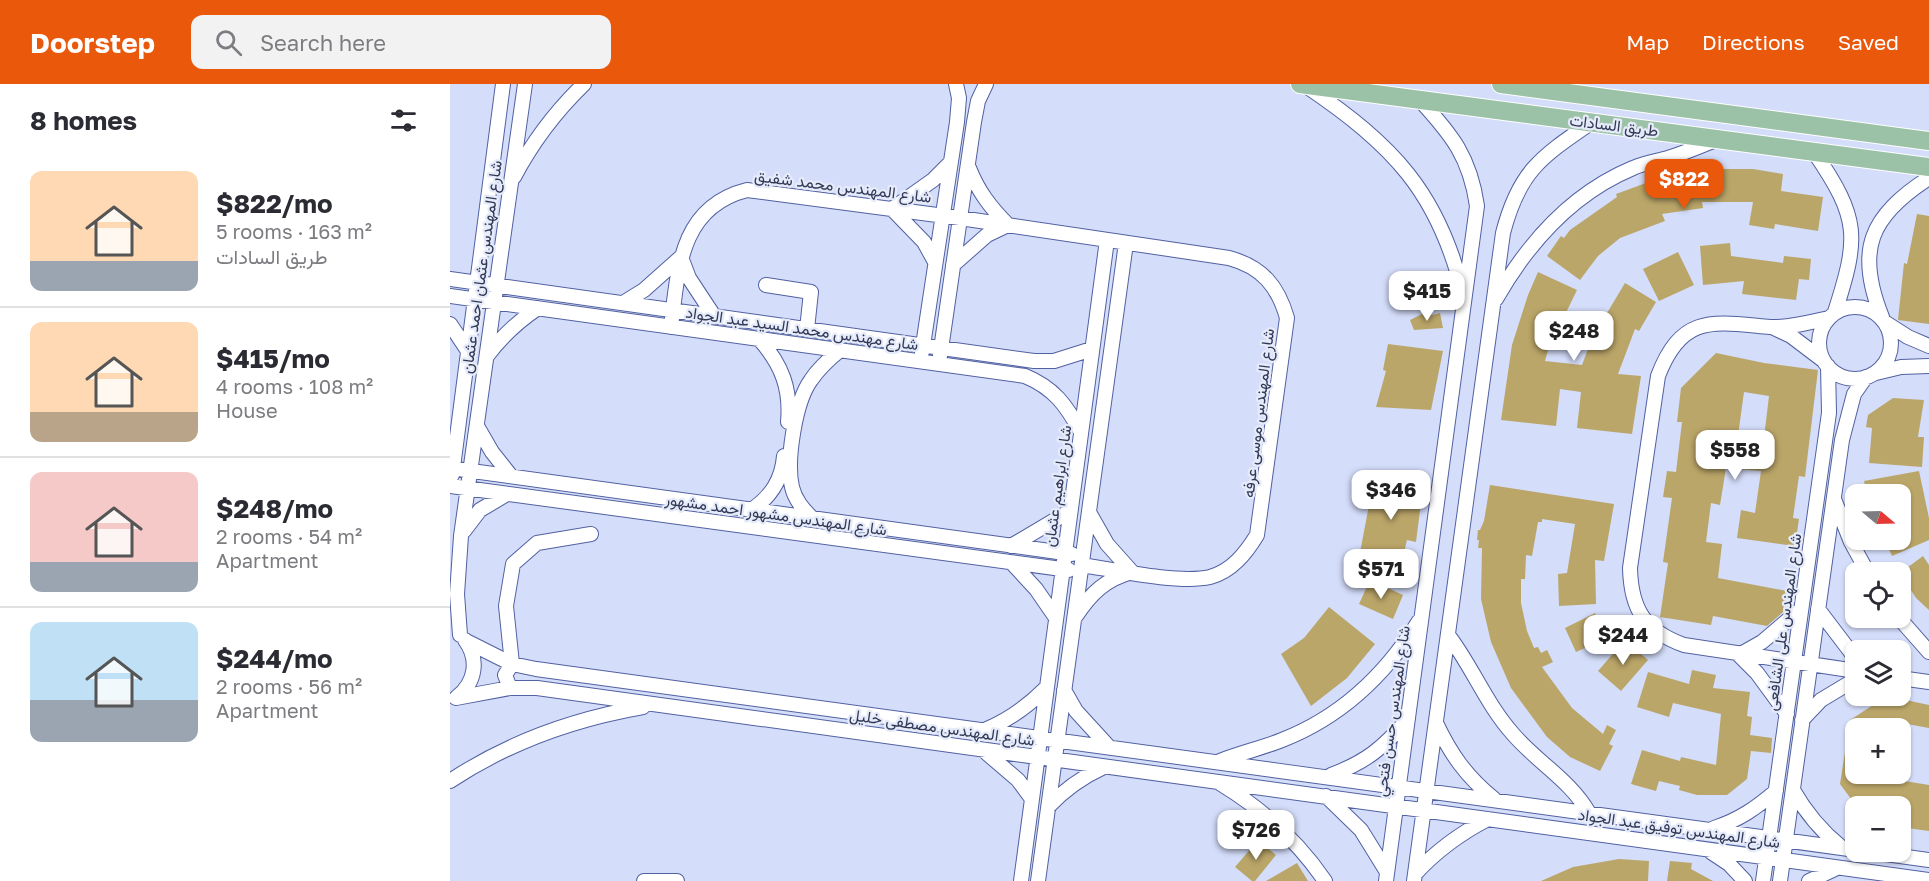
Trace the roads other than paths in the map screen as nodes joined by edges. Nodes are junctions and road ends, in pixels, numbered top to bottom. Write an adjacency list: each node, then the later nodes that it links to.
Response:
1 (584, 84): 19 (street)
2 (956, 84): 15 (street)
3 (986, 84): 16 (street)
4 (1299, 84): 6 (main road, طريق السادات)
5 (1501, 84): 10 (main road, طريق السادات)
6 (1305, 85): 9 (main road, طريق السادات); 37 (street)
7 (502, 89): 8 (street); 30 (street, شارع المهندس عثمان احمد عثمان)
8 (523, 91): 19 (street, شارع المهندس عثمان احمد عثمان)
9 (1419, 99): 11 (main road, طريق السادات); 37 (street, شارع المهندس حسن فتحي)
10 (1723, 114): 12 (main road); 13 (main road, طريق السادات)
11 (1592, 122): 12 (main road, طريق السادات); 38 (street)
12 (1719, 138): 14 (main road, طريق السادات); 38 (street)
13 (1929, 141)
14 (1814, 152): 17 (main road, طريق السادات); 41 (street)
15 (951, 162): 20 (street); 21 (street)
16 (968, 165): 22 (street); 23 (street)
17 (1929, 167)
18 (1929, 178): 43 (street)
19 (509, 187): 31 (street, شارع المهندس عثمان احمد عثمان)
20 (892, 209): 21 (street, شارع المهندس محمد شفيق); 26 (street, شارع المهندس محمد شفيق); 27 (street)
21 (942, 215): 22 (street, شارع المهندس محمد شفيق); 27 (street)
22 (960, 218): 23 (street, شارع المهندس موسى عرفه); 28 (street)
23 (1008, 225): 24 (street, شارع المهندس موسى عرفه); 28 (street)
24 (1107, 240): 25 (street, شارع المهندس موسى عرفه); 52 (street, شارع ابراهيم عثمان)
25 (1126, 243): 75 (street); 85 (street, شارع المهندس موسى عرفه)
26 (681, 257): 36 (street); 40 (street, شارع المهندس محمد شفيق); 42 (street)
27 (935, 262): 49 (street)
28 (953, 265): 51 (street)
29 (450, 279): 30 (street, شارع مهندس محمد السيد عبد الجواد)
30 (477, 283): 31 (street, شارع مهندس محمد السيد عبد الجواد); 34 (street, شارع المهندس عثمان احمد عثمان)
31 (496, 285): 35 (street, شارع المهندس عثمان احمد عثمان); 36 (street, شارع مهندس محمد السيد عبد الجواد)
32 (766, 285): 47 (street)
33 (450, 296): 34 (street, شارع مهندس محمد السيد عبد الجواد)
34 (475, 300): 35 (street, شارع مهندس محمد السيد عبد الجواد); 54 (street, شارع المهندس عثمان احمد عثمان)
35 (493, 302): 39 (street, شارع مهندس محمد السيد عبد الجواد); 56 (street, شارع المهندس عثمان احمد عثمان)
36 (623, 303): 40 (street, شارع مهندس محمد السيد عبد الجواد)
37 (1465, 304): 89 (street, شارع المهندس حسن فتحي)
38 (1492, 306): 94 (street)
39 (538, 308): 45 (street, شارع مهندس محمد السيد عبد الجواد); 56 (street)
40 (673, 310): 42 (street, شارع مهندس محمد السيد عبد الجواد); 45 (street, شارع المهندس محمد شفيق)
41 (1832, 315): 43 (street); 46 (street); 59 (street)
42 (714, 316): 47 (street, شارع مهندس محمد السيد عبد الجواد)
43 (1884, 321): 50 (street); 61 (street)
44 (450, 324): 54 (street)
45 (671, 327): 48 (street, شارع مهندس محمد السيد عبد الجواد)
46 (1772, 327): 59 (street); 97 (street)
47 (807, 329): 49 (street, شارع مهندس محمد السيد عبد الجواد)
48 (760, 340): 53 (street, شارع مهندس محمد السيد عبد الجواد); 65 (street)
49 (923, 345): 51 (street, شارع مهندس محمد السيد عبد الجواد); 57 (street)
50 (1929, 346)
51 (941, 348): 52 (street, شارع مهندس محمد السيد عبد الجواد); 58 (street)
52 (1092, 349): 64 (street, شارع ابراهيم عثمان)
53 (840, 350): 57 (street, شارع مهندس محمد السيد عبد الجواد); 65 (street)
54 (468, 351): 63 (street, شارع المهندس عثمان احمد عثمان)
55 (1929, 352): 60 (street)
56 (486, 358): 62 (street, شارع المهندس عثمان احمد عثمان)
57 (920, 362): 58 (street, شارع مهندس محمد السيد عبد الجواد)
58 (939, 364): 64 (street, شارع مهندس محمد السيد عبد الجواد)
59 (1826, 364): 61 (street); 87 (street, شارع المهندس على الشافعى)
60 (1929, 365): 61 (street)
61 (1870, 376): 72 (street, شارع المهندس على الشافعى)
62 (477, 426): 67 (street, شارع المهندس عثمان احمد عثمان); 68 (street)
63 (454, 429): 66 (street, شارع المهندس عثمان احمد عثمان)
64 (1081, 432): 74 (street, شارع ابراهيم عثمان)
65 (790, 435): 73 (street); 76 (street)
66 (451, 468): 67 (street, شارع المهندس مشهور احمد مشهور); 69 (street, شارع المهندس عثمان احمد عثمان)
67 (471, 470): 68 (street, شارع المهندس مشهور احمد مشهور); 70 (street, شارع المهندس عثمان احمد عثمان)
68 (511, 476): 73 (street, شارع المهندس مشهور احمد مشهور)
69 (450, 486): 70 (street, شارع المهندس مشهور احمد مشهور)
70 (468, 488): 71 (street, شارع المهندس مشهور احمد مشهور); 78 (street, شارع المهندس عثمان احمد عثمان)
71 (508, 494): 78 (street); 82 (street, شارع المهندس مشهور احمد مشهور)
72 (1833, 498): 81 (street); 88 (street, شارع المهندس على الشافعى)
73 (753, 509): 76 (street, شارع المهندس مشهور احمد مشهور)
74 (1070, 512): 79 (street); 80 (street, شارع ابراهيم عثمان)
75 (1090, 514): 83 (street); 85 (street)
76 (812, 518): 79 (street, شارع المهندس مشهور احمد مشهور)
77 (591, 534): 99 (street)
78 (461, 536): 86 (street, شارع المهندس عثمان احمد عثمان)
79 (1011, 546): 80 (street, شارع المهندس مشهور احمد مشهور)
80 (1064, 554): 83 (street, شارع المهندس مشهور احمد مشهور); 84 (street, شارع ابراهيم عثمان)
81 (1862, 562)
82 (1012, 563): 84 (street, شارع المهندس مشهور احمد مشهور); 90 (street)
83 (1082, 564): 84 (street, شارع المهندس مشهور احمد مشهور); 85 (street, شارع المهندس موسى عرفه); 91 (street)
84 (1062, 570): 90 (street, شارع ابراهيم عثمان)
85 (1132, 572): 91 (street)
86 (453, 595): 93 (street, شارع المهندس عثمان احمد عثمان)
87 (1801, 609): 97 (street); 98 (street, شارع المهندس على الشافعى)
88 (1818, 609): 95 (street); 100 (street, شارع المهندس على الشافعى)
89 (1422, 616): 111 (street, شارع المهندس حسن فتحي); 121 (street)
90 (1056, 618): 106 (street, شارع ابراهيم عثمان)
91 (1075, 618): 107 (street)
92 (1908, 628): 96 (street)
93 (459, 635): 99 (street, شارع المهندس مصطفى خليل); 108 (street, شارع المهندس عثمان احمد عثمان)
94 (1448, 635): 113 (street); 136 (street)
95 (1845, 645)
96 (1929, 652)
97 (1739, 655): 98 (street); 110 (street)
98 (1794, 662): 100 (street); 110 (street, شارع المهندس على الشافعى)
99 (512, 664): 105 (street); 114 (street, شارع المهندس مصطفى خليل)
100 (1810, 664): 101 (street); 112 (street, شارع المهندس على الشافعى)
101 (1845, 669)
102 (1911, 680): 103 (street)
103 (1929, 682)
104 (1845, 686): 112 (street)
105 (510, 688): 108 (street, شارع المهندس مصطفى خليل); 109 (street, شارع المهندس مصطفى خليل)
106 (1047, 688): 114 (street); 115 (street, شارع ابراهيم عثمان)
107 (1064, 690): 116 (street); 117 (street)
108 (452, 701)
109 (654, 704): 118 (street, شارع المهندس مصطفى خليل); 124 (street)
110 (1786, 714): 129 (street, شارع المهندس على الشافعى)
111 (1408, 719): 123 (street); 126 (street, شارع المهندس حسن فتحي)
112 (1802, 720): 128 (street, شارع المهندس على الشافعى)
113 (1436, 723): 127 (street); 132 (street)
114 (985, 730): 115 (street, شارع المهندس مصطفى خليل)
115 (1040, 737): 116 (street, شارع المهندس مصطفى خليل); 119 (street, شارع ابراهيم عثمان)
116 (1057, 740): 117 (street, شارع المهندس مصطفى خليل); 120 (street)
117 (1108, 746): 121 (street, شارع المهندس مصطفى خليل)
118 (982, 749): 119 (street, شارع المهندس مصطفى خليل); 131 (street)
119 (1037, 757): 120 (street, شارع المهندس مصطفى خليل); 131 (street, شارع ابراهيم عثمان)
120 (1055, 759): 122 (street, شارع المهندس مصطفى خليل); 134 (street)
121 (1218, 761): 123 (street, شارع المهندس مصطفى خليل)
122 (1105, 766): 125 (street, شارع المهندس مصطفى خليل); 134 (street)
123 (1328, 776): 126 (street, شارع المهندس مصطفى خليل)
124 (450, 780)
125 (1217, 782): 130 (street, شارع المهندس مصطفى خليل); 156 (street)
126 (1399, 786): 127 (street, شارع المهندس مصطفى خليل); 133 (street, شارع المهندس حسن فتحي)
127 (1427, 790): 132 (street, شارع المهندس توفيق عبد الجواد); 135 (street)
128 (1793, 790): 140 (street, شارع المهندس على الشافعى); 141 (street)
129 (1776, 791): 138 (street); 139 (street, شارع المهندس على الشافعى)
130 (1326, 796): 133 (street, شارع المهندس مصطفى خليل); 149 (street)
131 (1032, 799): 154 (street, شارع ابراهيم عثمان)
132 (1494, 799): 136 (street, شارع المهندس توفيق عبد الجواد)
133 (1396, 806): 135 (street, شارع المهندس مصطفى خليل); 149 (street, شارع المهندس حسن فتحي)
134 (1048, 807): 155 (street)
135 (1424, 810): 137 (street, شارع المهندس توفيق عبد الجواد); 150 (street)
136 (1589, 813): 138 (street, شارع المهندس توفيق عبد الجواد)
137 (1488, 819): 143 (street, شارع المهندس توفيق عبد الجواد); 150 (street)
138 (1709, 829): 139 (street, شارع المهندس توفيق عبد الجواد)
139 (1769, 838): 140 (street, شارع المهندس توفيق عبد الجواد); 144 (street, شارع المهندس على الشافعى)
140 (1785, 840): 142 (street, شارع المهندس توفيق عبد الجواد); 146 (street, شارع المهندس على الشافعى)
141 (1845, 846)
142 (1845, 848)
143 (1707, 849): 144 (street, شارع المهندس توفيق عبد الجواد); 157 (street)
144 (1766, 857): 146 (street, شارع المهندس توفيق عبد الجواد); 158 (street, شارع المهندس على الشافعى)
145 (1911, 858): 147 (street)
146 (1783, 859): 148 (street, شارع المهندس توفيق عبد الجواد); 159 (street, شارع المهندس على الشافعى)
147 (1929, 860)
148 (1840, 867): 151 (street, شارع المهندس توفيق عبد الجواد); 160 (street)
149 (1387, 876)
150 (1415, 878)
151 (1929, 880)
152 (644, 881): 153 (street)
153 (677, 881)
154 (1021, 881)
155 (1038, 881)
156 (1325, 881)
157 (1744, 881)
158 (1763, 881)
159 (1779, 881)
160 (1809, 881)

